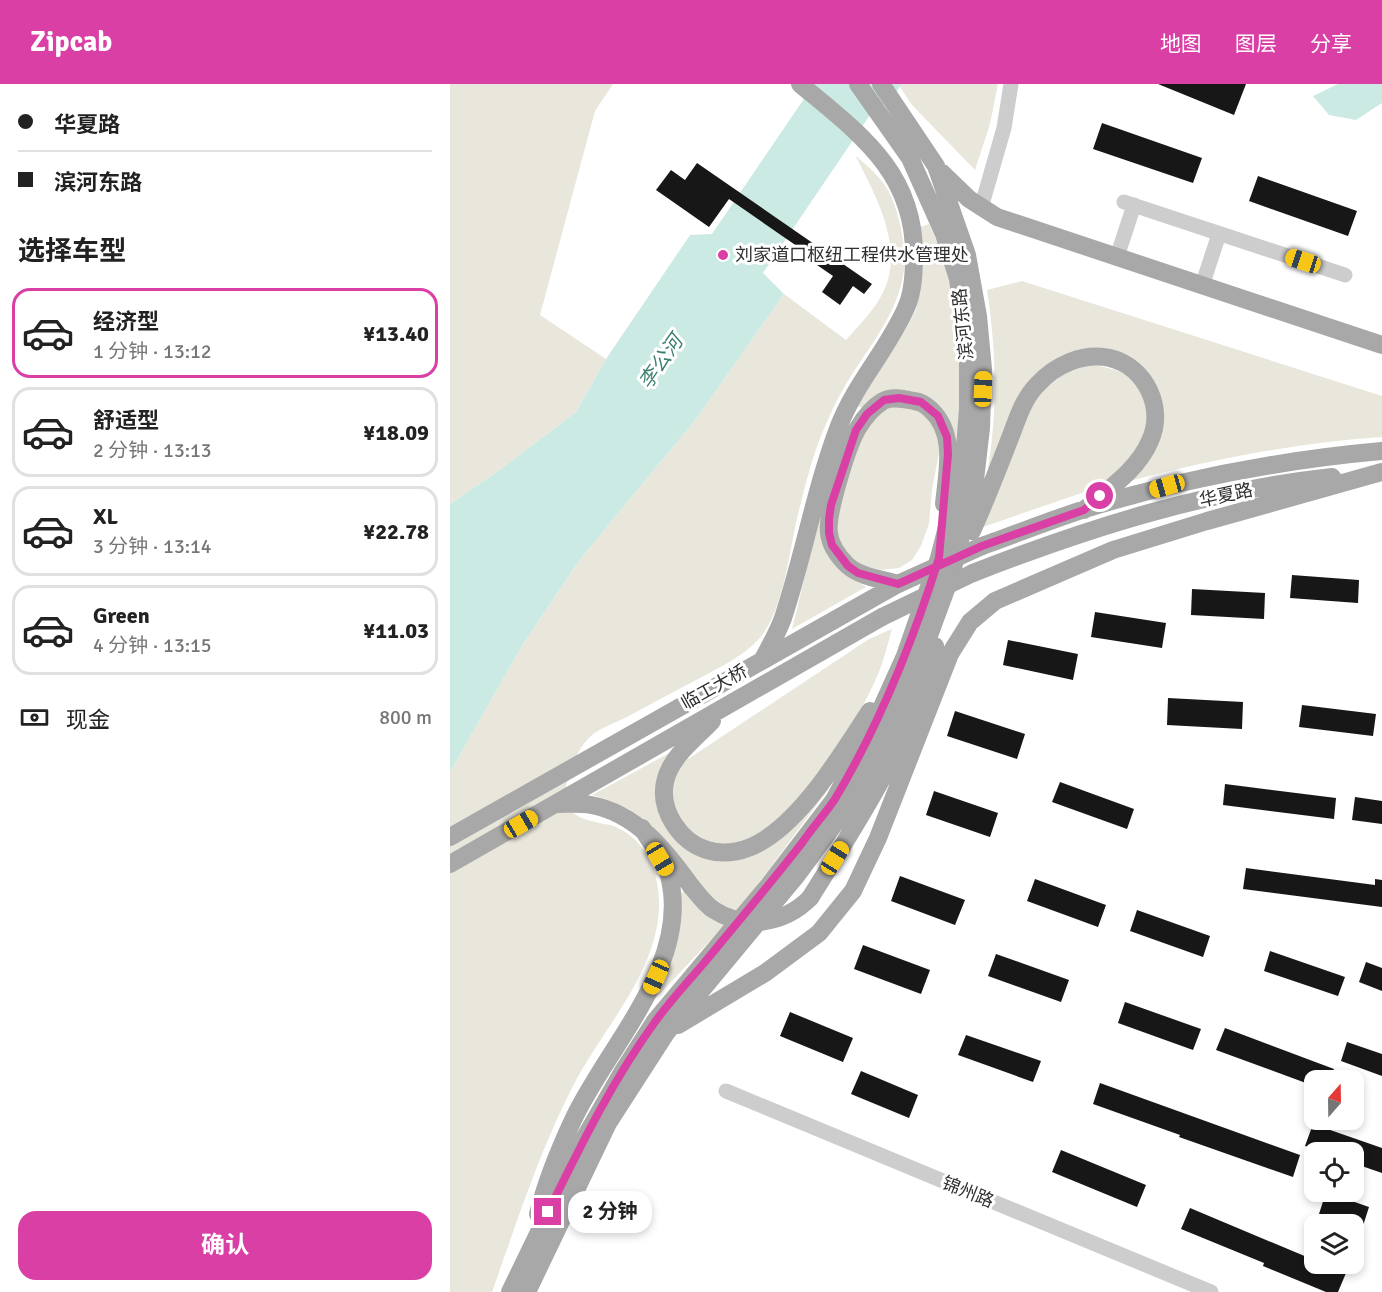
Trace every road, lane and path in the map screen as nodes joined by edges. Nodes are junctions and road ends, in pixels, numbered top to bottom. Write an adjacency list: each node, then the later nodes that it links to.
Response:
1 (800, 84): 22 (main road)
2 (858, 84): 16 (main road, 滨河东路)
3 (881, 84): 5 (main road, 滨河东路)
4 (1011, 84): 6 (street)
5 (936, 166): 6 (main road); 18 (main road, 滨河东路)
6 (981, 208): 8 (main road)
7 (1218, 234): 8 (street); 9 (street); 10 (street)
8 (1117, 258): 10 (main road)
9 (1345, 275)
10 (1202, 286): 11 (main road)
11 (1382, 345)
12 (1382, 451): 14 (main road, 华夏路)
13 (1382, 472): 17 (main road, 华夏路); 28 (main road)
14 (1084, 510): 15 (main road, 华夏路); 18 (main road)
15 (982, 546): 19 (main road, 临工大桥, bridge)
16 (939, 558): 19 (main road); 21 (main road, 滨河东路)
17 (972, 573): 23 (main road, 临工大桥, bridge)
18 (951, 576): 20 (main road, 滨河东路)
19 (898, 584): 22 (main road, 临工大桥)
20 (941, 606): 25 (main road, bridge); 28 (main road, 滨河东路)
21 (905, 656): 23 (main road); 30 (main road, 滨河东路)
22 (763, 659): 26 (main road, 临工大桥)
23 (727, 706): 24 (main road, 临工大桥)
24 (556, 804): 25 (main road); 27 (main road, 临工大桥)
25 (642, 828): 30 (main road)
26 (450, 837)
27 (450, 864)
28 (666, 1032): 32 (main road, 滨河东路)
29 (726, 1091): 33 (street, 锦州路)
30 (530, 1249): 31 (main road, 滨河东路)
31 (510, 1292)
32 (527, 1292)
33 (1211, 1292)

